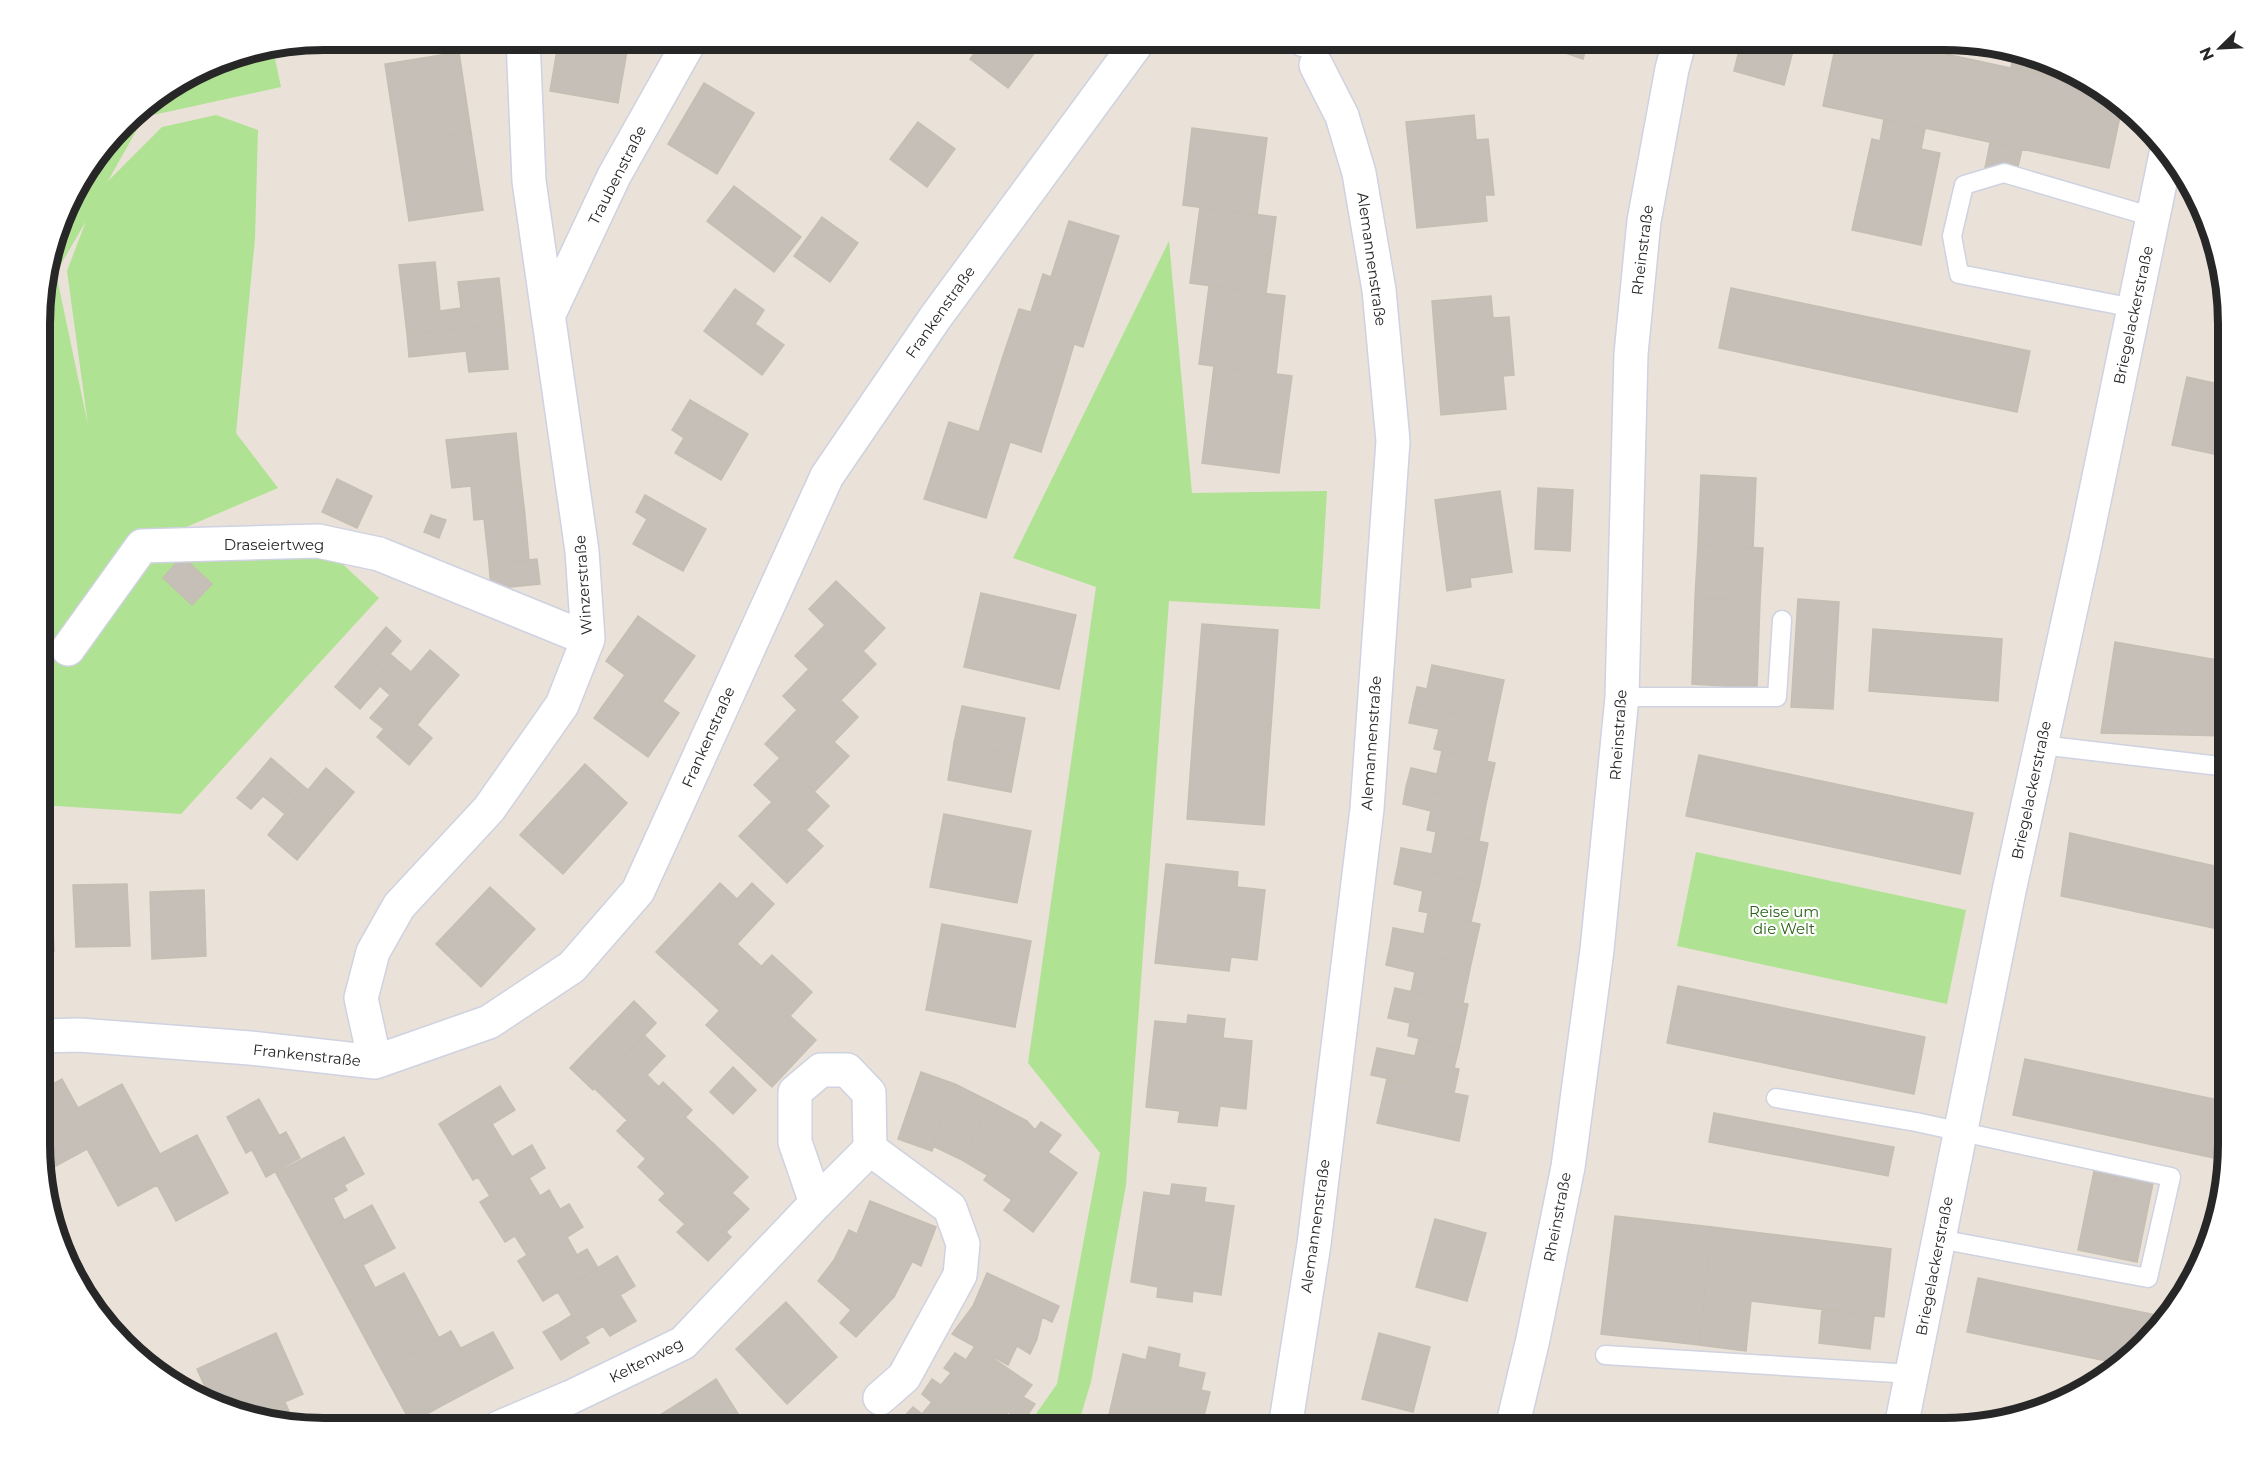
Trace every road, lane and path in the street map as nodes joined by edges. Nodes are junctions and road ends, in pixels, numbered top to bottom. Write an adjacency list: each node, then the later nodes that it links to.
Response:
1 (523, 50): 9 (street, Winzerstraße)
2 (685, 50): 9 (street, Traubenstraße)
3 (1132, 50): 17 (street, Frankenstraße)
4 (1309, 50): 27 (street, Alemannenstraße)
5 (1677, 50): 13 (street, Rheinstraße)
6 (2165, 161): 7 (street, Briegelackerstraße)
7 (2153, 217): 8 (street, Briegelackerstraße); 8 (lane)
8 (2134, 308): 14 (street, Briegelackerstraße)
9 (549, 314): 11 (street, Winzerstraße)
10 (1782, 620): 13 (lane)
11 (588, 639): 12 (street, Draseiertweg); 17 (street, Winzerstraße)
12 (68, 649)
13 (1622, 697): 28 (street, Rheinstraße)
14 (2041, 745): 15 (lane); 19 (street, Briegelackerstraße)
15 (2218, 765)
16 (50, 1036): 17 (street, Frankenstraße)
17 (375, 1062)
18 (1776, 1098): 19 (lane)
19 (1961, 1132): 22 (street, Briegelackerstraße); 22 (lane)
20 (870, 1149): 21 (street, Keltenweg); 21 (street); 25 (street)
21 (816, 1203): 26 (street, Keltenweg)
22 (1939, 1239): 24 (street, Briegelackerstraße)
23 (1605, 1354): 24 (lane)
24 (1912, 1374): 29 (street, Briegelackerstraße)
25 (880, 1398)
26 (521, 1418)
27 (1287, 1418)
28 (1514, 1418)
29 (1903, 1418)

